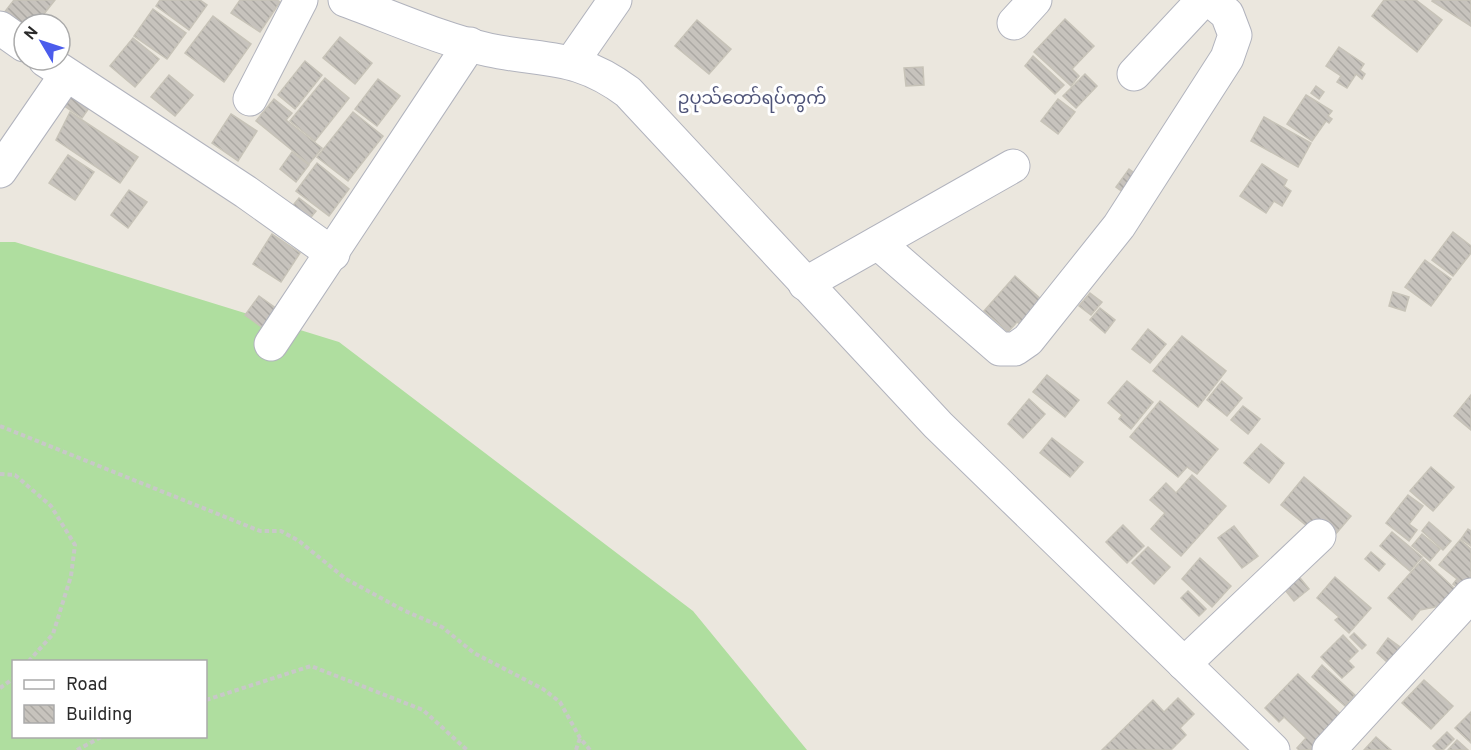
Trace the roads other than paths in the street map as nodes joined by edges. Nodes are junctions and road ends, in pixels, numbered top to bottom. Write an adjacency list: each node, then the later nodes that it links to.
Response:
1 (301, 0): 12 (street)
2 (345, 0): 6 (street)
3 (615, 0): 8 (street)
4 (1203, 0): 11 (street)
5 (1210, 0): 15 (street)
6 (397, 9): 7 (street)
7 (470, 44): 8 (street); 16 (street)
8 (572, 62): 17 (street)
9 (53, 72): 14 (street)
10 (61, 72): 16 (street)
11 (1134, 74)
12 (250, 99)
13 (1013, 166): 15 (street)
14 (0, 171)
15 (878, 243): 17 (street)
16 (333, 254): 18 (street)
17 (806, 285): 21 (street)
18 (271, 344)
19 (1319, 536): 21 (street)
20 (1471, 595): 23 (street)
21 (1184, 664): 22 (street)
22 (1273, 750)
23 (1329, 750)

